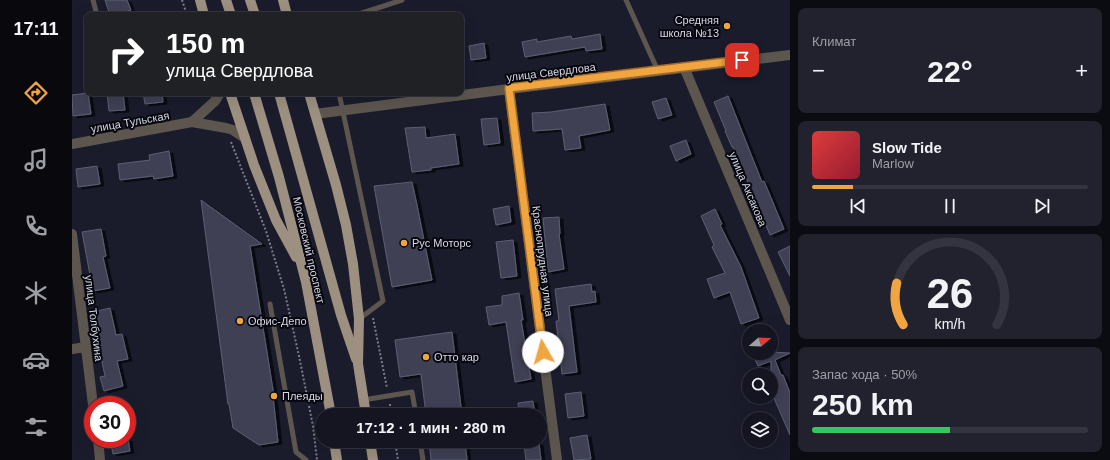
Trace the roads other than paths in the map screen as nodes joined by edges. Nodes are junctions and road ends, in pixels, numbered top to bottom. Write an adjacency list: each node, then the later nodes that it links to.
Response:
1 (93, 0): 8 (lane)
2 (200, 0): 9 (main road)
3 (226, 0): 10 (main road)
4 (250, 0): 11 (main road)
5 (283, 0): 12 (main road)
6 (402, 0): 13 (lane)
7 (626, 0): 16 (lane)
8 (96, 12)
9 (203, 12)
10 (230, 12)
11 (254, 12)
12 (286, 12)
13 (365, 12)
14 (790, 55): 15 (street, улица Свердлова)
15 (684, 67): 16 (street, улица Свердлова); 35 (street, улица Аксакова)
16 (658, 71): 17 (street, улица Свердлова)
17 (509, 88): 18 (street, улица Свердлова); 53 (street, Краснопрудная улица)
18 (464, 94)
19 (218, 96): 28 (street)
20 (231, 96): 29 (main road)
21 (255, 96): 32 (main road, Московский проспект)
22 (280, 96): 38 (main road, Московский проспект)
23 (310, 96): 27 (main road)
24 (341, 96): 26 (lane)
25 (449, 96): 26 (street, улица Свердлова)
26 (343, 110): 27 (street, улица Свердлова); 34 (lane)
27 (315, 114): 34 (main road)
28 (192, 122): 29 (street); 30 (street, улица Тульская)
29 (245, 138): 32 (main road)
30 (72, 144)
31 (72, 234): 36 (street, улица Толбухина)
32 (303, 271): 41 (main road, Московский проспект)
33 (270, 304): 49 (lane)
34 (359, 319): 38 (main road)
35 (790, 320)
36 (86, 347): 37 (street); 39 (street, улица Толбухина)
37 (72, 349)
38 (358, 364): 40 (main road)
39 (92, 396)
40 (363, 400): 42 (main road); 43 (lane)
41 (330, 408)
42 (365, 408)
43 (415, 408)
44 (99, 448): 48 (street)
45 (335, 448): 50 (main road)
46 (371, 448): 51 (main road)
47 (421, 448): 52 (lane)
48 (100, 460)
49 (306, 460)
50 (337, 460)
51 (373, 460)
52 (423, 460)
53 (557, 460)

